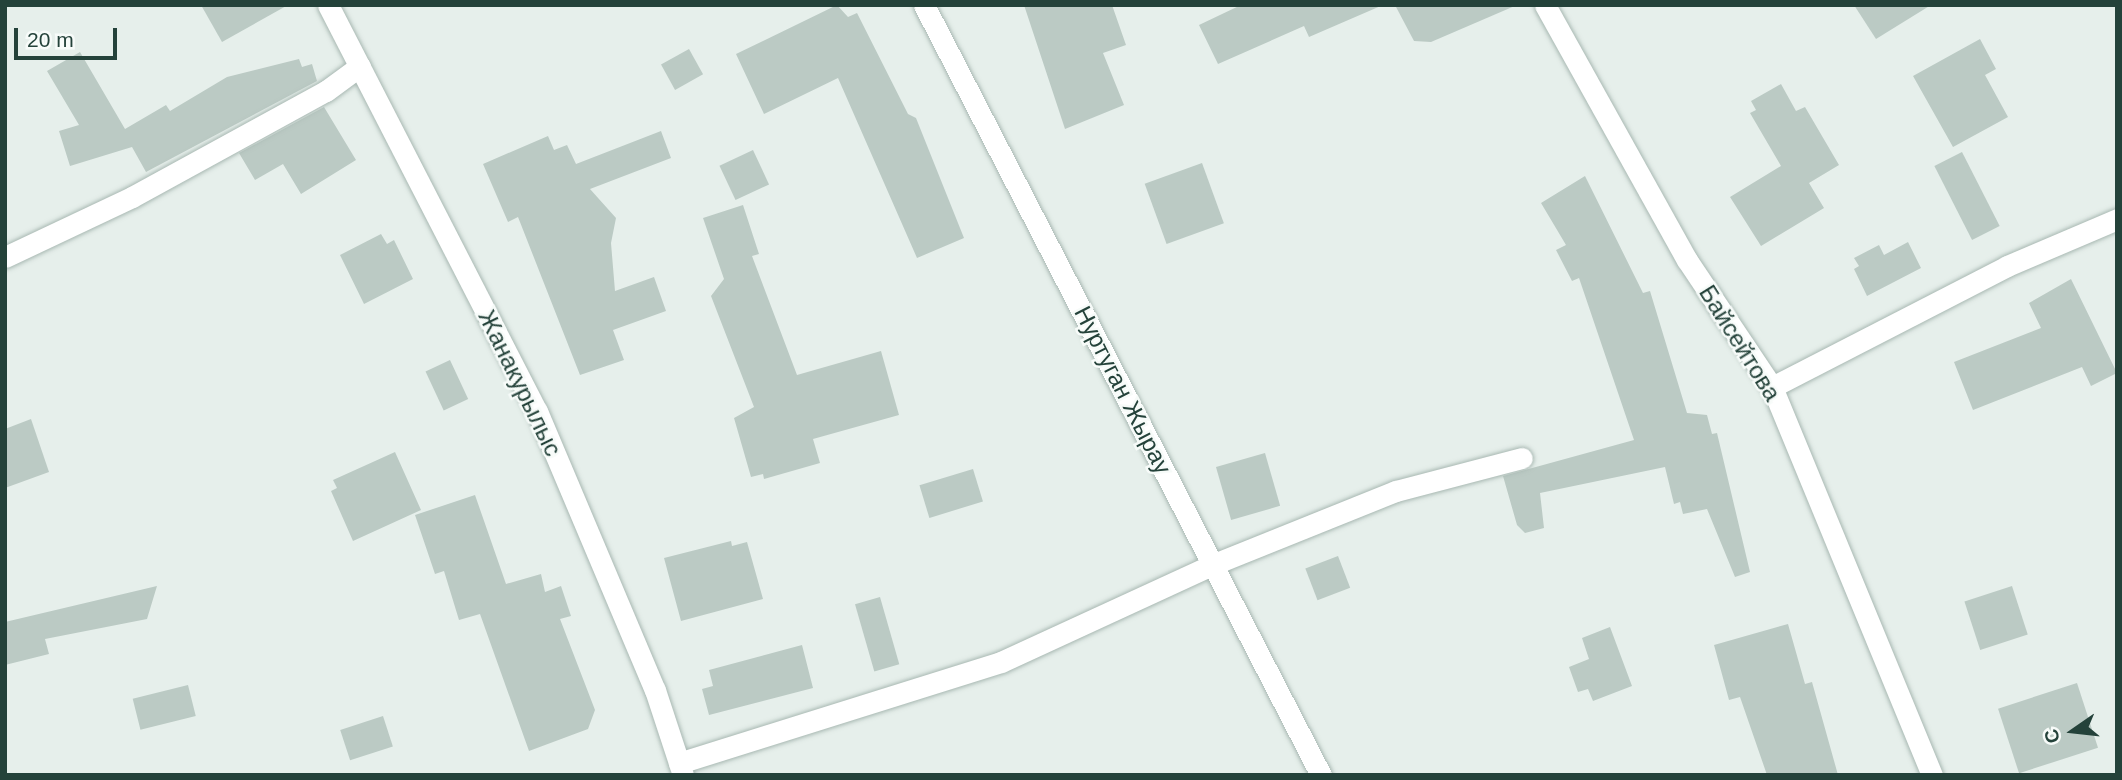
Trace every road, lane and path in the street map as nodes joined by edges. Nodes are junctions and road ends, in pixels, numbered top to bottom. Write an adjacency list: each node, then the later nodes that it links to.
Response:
1 (328, 5): 4 (street, Жанакурылыс)
2 (924, 5): 9 (street, Нуртуган Жырау)
3 (1545, 5): 7 (street, Байсейтова)
4 (360, 66): 6 (street); 10 (street, Жанакурылыс)
5 (2117, 219): 7 (street)
6 (5, 257)
7 (1772, 387): 12 (street, Байсейтова)
8 (1522, 458): 9 (street)
9 (1213, 564): 10 (street); 11 (street, Нуртуган Жырау)
10 (681, 769)
11 (1321, 775)
12 (1932, 775)

